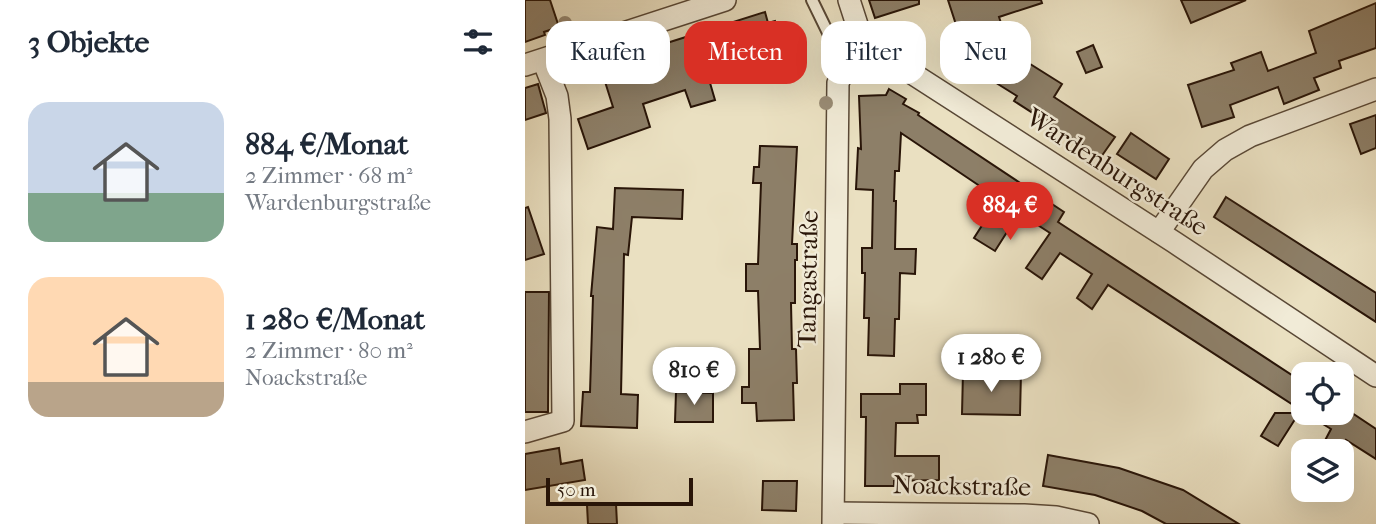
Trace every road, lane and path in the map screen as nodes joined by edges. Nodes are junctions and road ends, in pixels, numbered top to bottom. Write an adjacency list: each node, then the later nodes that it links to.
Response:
1 (725, 0): 6 (street)
2 (812, 0): 4 (lane)
3 (849, 0): 5 (street)
4 (822, 21)
5 (856, 21)
6 (534, 63): 12 (street)
7 (926, 82): 10 (street, Wardenburgstraße)
8 (838, 84): 13 (street, Tangastraße)
9 (1376, 89): 10 (street)
10 (1159, 232): 11 (street, Wardenburgstraße)
11 (1376, 376)
12 (525, 432)
13 (834, 518): 14 (street, Noackstraße)
14 (1088, 524)

